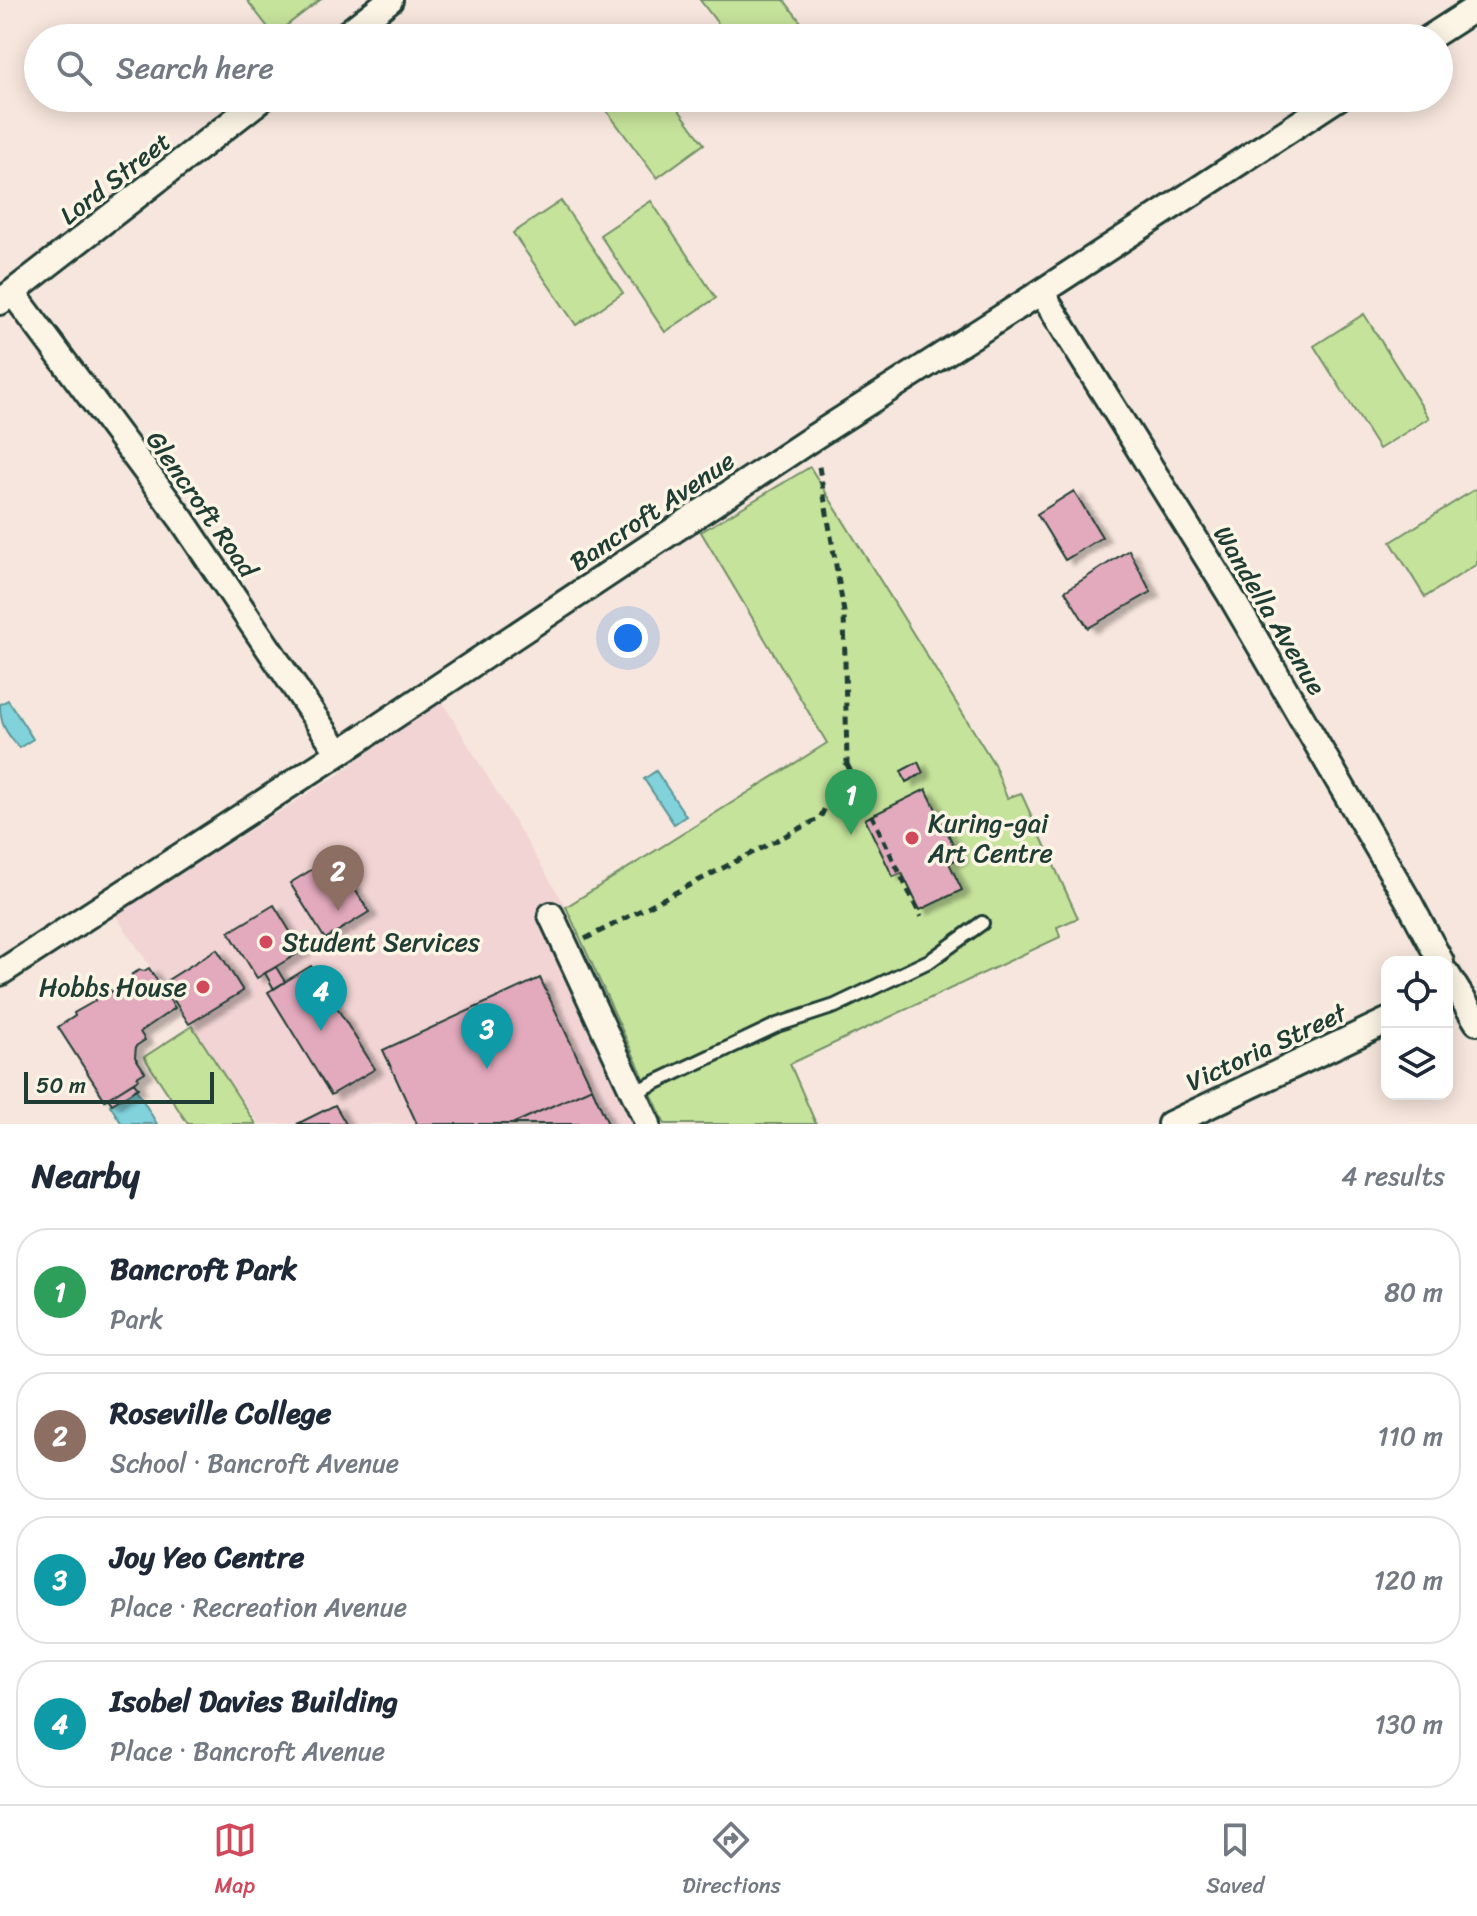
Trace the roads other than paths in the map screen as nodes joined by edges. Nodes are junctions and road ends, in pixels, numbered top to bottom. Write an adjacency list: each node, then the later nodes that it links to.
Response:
1 (390, 0): 3 (street)
2 (1477, 7): 4 (street)
3 (359, 24)
4 (1451, 24)
5 (245, 112): 8 (street, Lord Street)
6 (1317, 112): 7 (street, Bancroft Avenue)
7 (1041, 292): 9 (street, Bancroft Avenue); 12 (street, Wandella Avenue)
8 (6, 298): 9 (street, Glencroft Road)
9 (339, 753): 13 (street, Bancroft Avenue)
10 (551, 915): 17 (street)
11 (982, 923): 17 (lane)
12 (1438, 956)
13 (0, 973)
14 (1453, 989): 15 (street)
15 (1477, 1022)
16 (1381, 1024): 19 (street, Victoria Street)
17 (633, 1093): 18 (street)
18 (648, 1124)
19 (1170, 1124)

